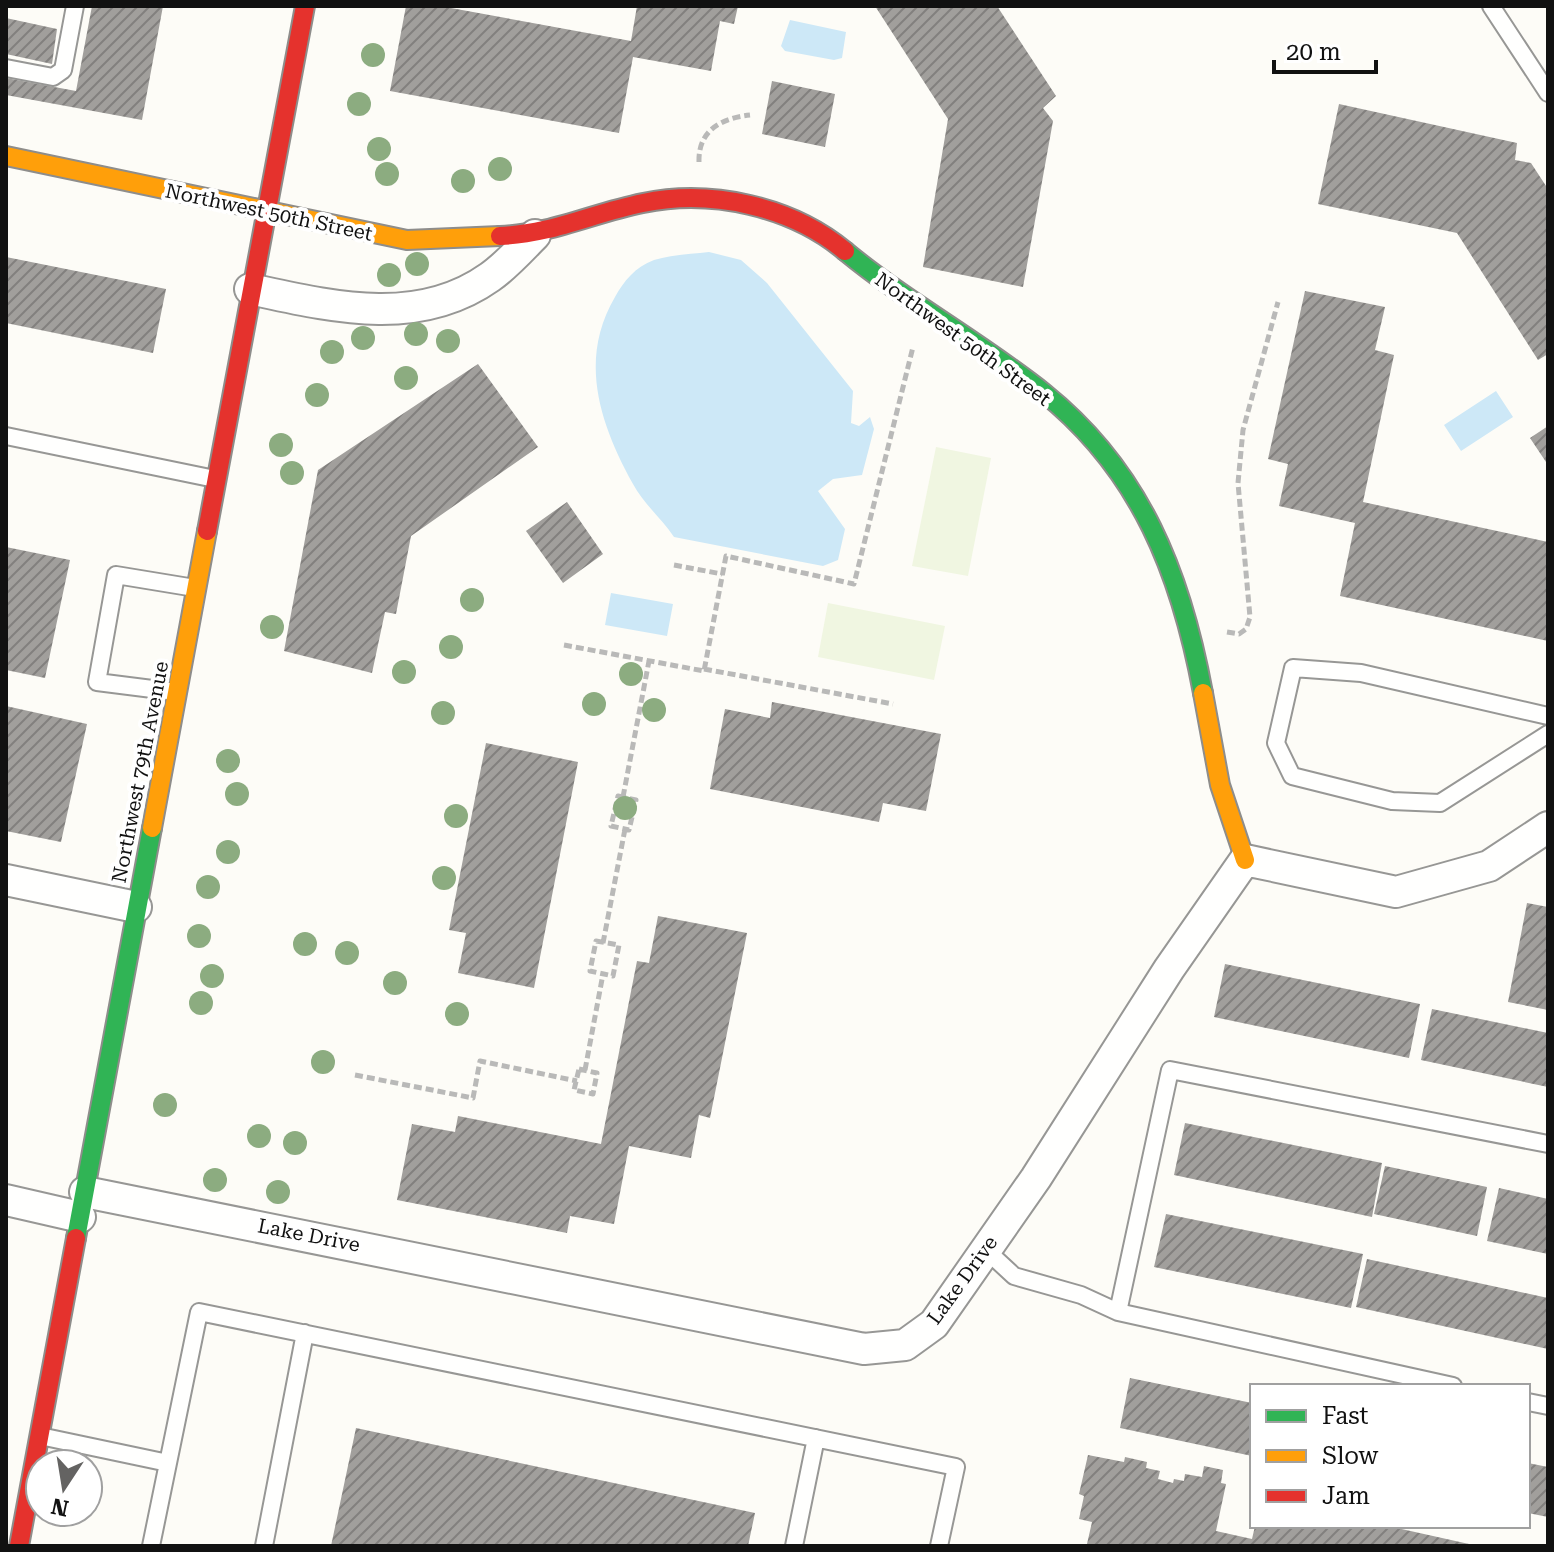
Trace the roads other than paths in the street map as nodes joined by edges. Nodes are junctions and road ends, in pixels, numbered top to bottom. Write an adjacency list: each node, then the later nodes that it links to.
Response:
1 (75, 6): 4 (lane)
2 (305, 6): 7 (street, Northwest 79th Avenue)
3 (1491, 6): 5 (lane)
4 (6, 68)
5 (1548, 93)
6 (6, 156): 7 (street, Northwest 50th Street)
7 (266, 211): 8 (street, Northwest 50th Street); 9 (street, Northwest 79th Avenue)
8 (535, 235): 9 (street, Northwest 50th Street); 17 (street, Northwest 50th Street)
9 (250, 289): 11 (street, Northwest 79th Avenue)
10 (6, 436): 11 (lane)
11 (217, 479): 12 (street, Northwest 79th Avenue)
12 (197, 588): 13 (street, Northwest 79th Avenue); 13 (lane)
13 (178, 692): 19 (street, Northwest 79th Avenue)
14 (1548, 716): 15 (lane)
15 (1548, 734)
16 (1548, 827): 17 (street)
17 (1245, 860): 23 (street, Lake Drive)
18 (6, 880): 19 (street)
19 (136, 907): 22 (street, Northwest 79th Avenue)
20 (1548, 1144): 24 (lane)
21 (6, 1200): 22 (street, Lake Drive)
22 (82, 1204): 23 (street, Lake Drive); 27 (street, Northwest 79th Avenue)
23 (985, 1249): 24 (lane)
24 (1118, 1312): 26 (lane)
25 (305, 1333): 28 (lane); 29 (lane); 32 (lane)
26 (1444, 1384)
27 (39, 1436): 29 (lane); 30 (street, Northwest 79th Avenue)
28 (816, 1438): 33 (lane); 34 (lane)
29 (168, 1463): 31 (lane)
30 (19, 1546)
31 (151, 1546)
32 (264, 1546)
33 (794, 1546)
34 (939, 1546)

